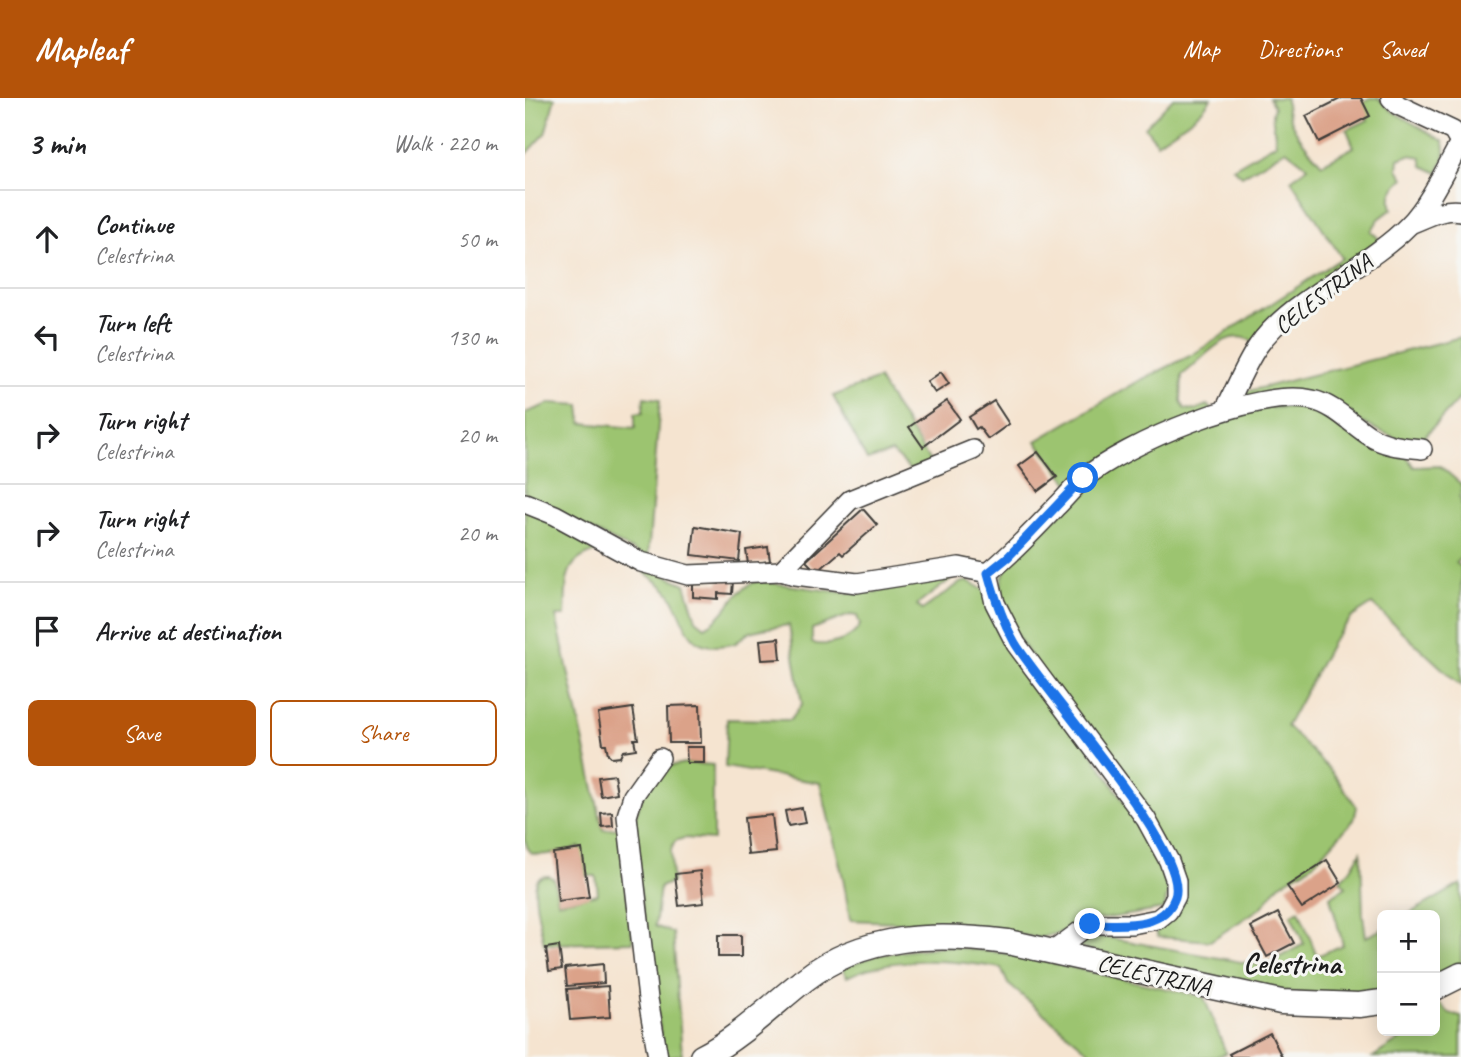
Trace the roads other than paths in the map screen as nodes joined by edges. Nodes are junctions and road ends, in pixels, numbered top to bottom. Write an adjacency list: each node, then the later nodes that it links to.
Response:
1 (1391, 98): 3 (street, CELESTRINA)
2 (1461, 211): 3 (street, CELESTRINA)
3 (1410, 224): 4 (street, CELESTRINA)
4 (1226, 408): 5 (street); 9 (street)
5 (1422, 449)
6 (973, 450): 8 (street)
7 (525, 503): 8 (street)
8 (781, 571): 9 (street)
9 (988, 573): 11 (street, CELESTRINA)
10 (660, 758): 15 (street)
11 (1052, 952): 14 (street, CELESTRINA); 16 (street, CELESTRINA)
12 (1461, 975): 13 (street)
13 (1440, 986)
14 (1377, 1003)
15 (658, 1057)
16 (702, 1057)

